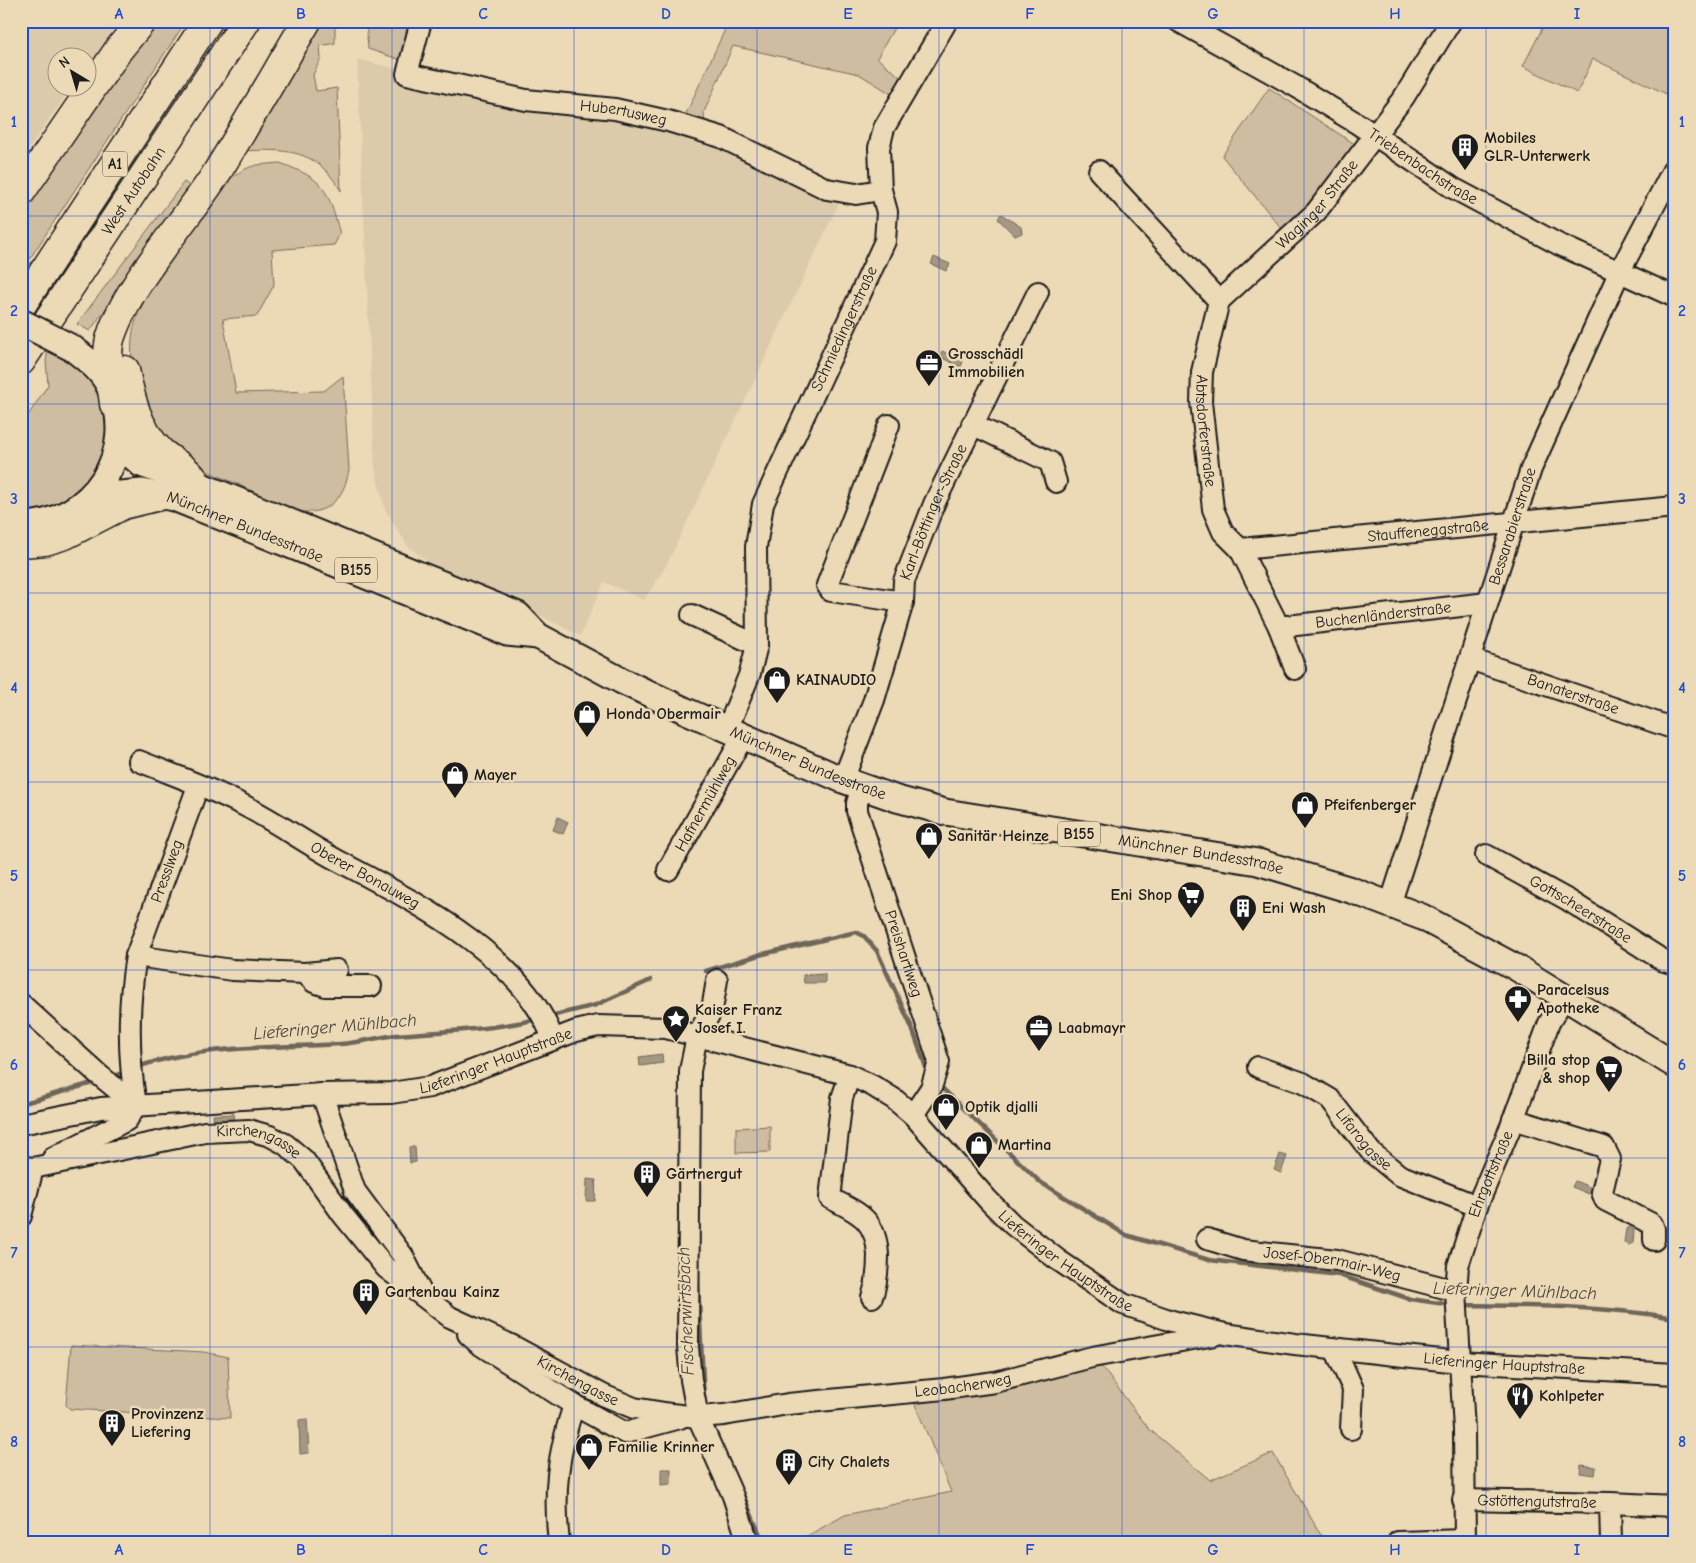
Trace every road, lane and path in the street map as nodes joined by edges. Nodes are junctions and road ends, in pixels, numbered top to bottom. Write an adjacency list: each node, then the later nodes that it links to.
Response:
1 (142, 21): 9 (highway)
2 (208, 21): 23 (highway, West Autobahn / A1)
3 (246, 21): 25 (highway, West Autobahn / A1)
4 (308, 21): 16 (highway)
5 (421, 21): 17 (street, Hubertusweg)
6 (947, 21): 17 (street, Schmiedingerstraße)
7 (1178, 21): 12 (street, Triebenbachstraße)
8 (1450, 21): 12 (street, Waginger Straße)
9 (119, 49): 10 (highway); 18 (highway)
10 (98, 70)
11 (73, 98): 15 (highway)
12 (1374, 135): 19 (street, Triebenbachstraße); 22 (street, Waginger Straße)
13 (1675, 166): 19 (street, Bessarabierstraße)
14 (1099, 171): 22 (street)
15 (21, 173)
16 (210, 182): 26 (highway); 31 (highway)
17 (881, 190): 44 (street, Schmiedingerstraße)
18 (21, 192)
19 (1619, 273): 21 (street, Triebenbachstraße); 35 (street, Bessarabierstraße)
20 (1038, 292): 27 (street, Karl-Böttinger-Straße)
21 (1675, 297)
22 (1219, 301): 38 (street, Abtsdorferstraße)
23 (21, 306)
24 (21, 322): 26 (main road, Münchner Bundesstraße / B155, bridge)
25 (21, 361)
26 (114, 404): 29 (main road, Münchner Bundesstraße / B155)
27 (972, 424): 30 (street, Karl-Böttinger-Straße); 39 (street, Karl-Böttinger-Straße)
28 (889, 425): 39 (street, Karl-Böttinger-Straße)
29 (118, 436): 31 (main road, Münchner Bundesstraße / B155); 33 (main road, Münchner Bundesstraße / B155)
30 (1056, 482)
31 (197, 484): 43 (main road, Münchner Bundesstraße / B155)
32 (160, 496): 33 (main road, Münchner Bundesstraße / B155); 37 (highway); 43 (main road, Münchner Bundesstraße / B155)
33 (87, 501): 36 (main road, Münchner Bundesstraße / B155)
34 (1675, 507): 35 (street, Stauffeneggstraße)
35 (1513, 522): 38 (street, Stauffeneggstraße); 40 (street, Bessarabierstraße)
36 (21, 525)
37 (21, 543)
38 (1240, 549): 42 (street)
39 (903, 602): 50 (street, Karl-Böttinger-Straße)
40 (1487, 603): 42 (street, Buchenländerstraße); 45 (street, Bessarabierstraße)
41 (692, 615): 44 (street)
42 (1279, 626): 46 (street)
43 (538, 636): 48 (main road, Münchner Bundesstraße / B155)
44 (757, 645): 48 (street, Schmiedingerstraße)
45 (1470, 659): 47 (street, Banaterstraße); 54 (street, Bessarabierstraße)
46 (1295, 669)
47 (1675, 729)
48 (735, 733): 50 (main road, Münchner Bundesstraße / B155); 53 (street, Hafnermühlweg)
49 (139, 761): 51 (street, Oberer Bonauweg)
50 (852, 784): 54 (main road, Münchner Bundesstraße / B155); 70 (street, Preishartlweg)
51 (198, 786): 55 (street, Presslweg); 63 (street, Oberer Bonauweg)
52 (1486, 855): 56 (street, Gottscheerstraße)
53 (668, 870)
54 (1390, 905): 61 (main road, Münchner Bundesstraße / B155)
55 (136, 956): 58 (street); 69 (street, Presslweg)
56 (1675, 964)
57 (337, 970): 58 (street)
58 (306, 973): 60 (street)
59 (718, 980): 64 (street)
60 (371, 986)
61 (1565, 996): 65 (main road, Münchner Bundesstraße / B155); 71 (street, Ehrgottstraße)
62 (21, 1004): 69 (street)
63 (547, 1026): 64 (street, Lieferinger Hauptstraße); 68 (street, Lieferinger Hauptstraße)
64 (697, 1036): 67 (street, Lieferinger Hauptstraße); 89 (street)
65 (1675, 1065)
66 (1258, 1067): 74 (street, Lifarogasse)
67 (850, 1075): 70 (street, Lieferinger Hauptstraße); 79 (street)
68 (322, 1094): 69 (street, Lieferinger Hauptstraße); 78 (street, Kirchengasse)
69 (136, 1105): 72 (street, Lieferinger Hauptstraße); 73 (street)
70 (913, 1115): 82 (street, Lieferinger Hauptstraße)
71 (1512, 1122): 74 (street, Ehrgottstraße); 77 (street)
72 (21, 1124)
73 (27, 1167): 75 (street); 78 (street, Kirchengasse)
74 (1477, 1206): 80 (street, Ehrgottstraße)
75 (21, 1216)
76 (1207, 1239): 80 (street, Josef-Obermair-Weg)
77 (1654, 1240)
78 (422, 1294): 81 (street, Kirchengasse)
79 (872, 1297)
80 (1456, 1300): 84 (street, Ehrgottstraße)
81 (450, 1317): 88 (street, Kirchengasse); 89 (street, Kirchengasse)
82 (1225, 1334): 83 (street, Lieferinger Hauptstraße); 89 (street, Leobacherweg)
83 (1335, 1349): 84 (street, Lieferinger Hauptstraße); 90 (street)
84 (1459, 1362): 85 (street, Lieferinger Hauptstraße); 91 (street, Gstöttengutstraße)
85 (1639, 1372): 86 (street, Lieferinger Hauptstraße); 87 (street)
86 (1675, 1374)
87 (1675, 1388)
88 (574, 1405): 89 (street, Kirchengasse); 95 (street, Kirchengasse)
89 (691, 1416): 96 (street)
90 (1351, 1429)
91 (1463, 1500): 92 (street, Gstöttengutstraße); 94 (street, Gstöttengutstraße)
92 (1610, 1503): 93 (street, Gstöttengutstraße); 98 (street, Gstöttengutstraße)
93 (1675, 1506)
94 (1465, 1541): 97 (street, Gstöttengutstraße)
95 (559, 1542)
96 (748, 1542)
97 (1398, 1542)
98 (1611, 1542)

